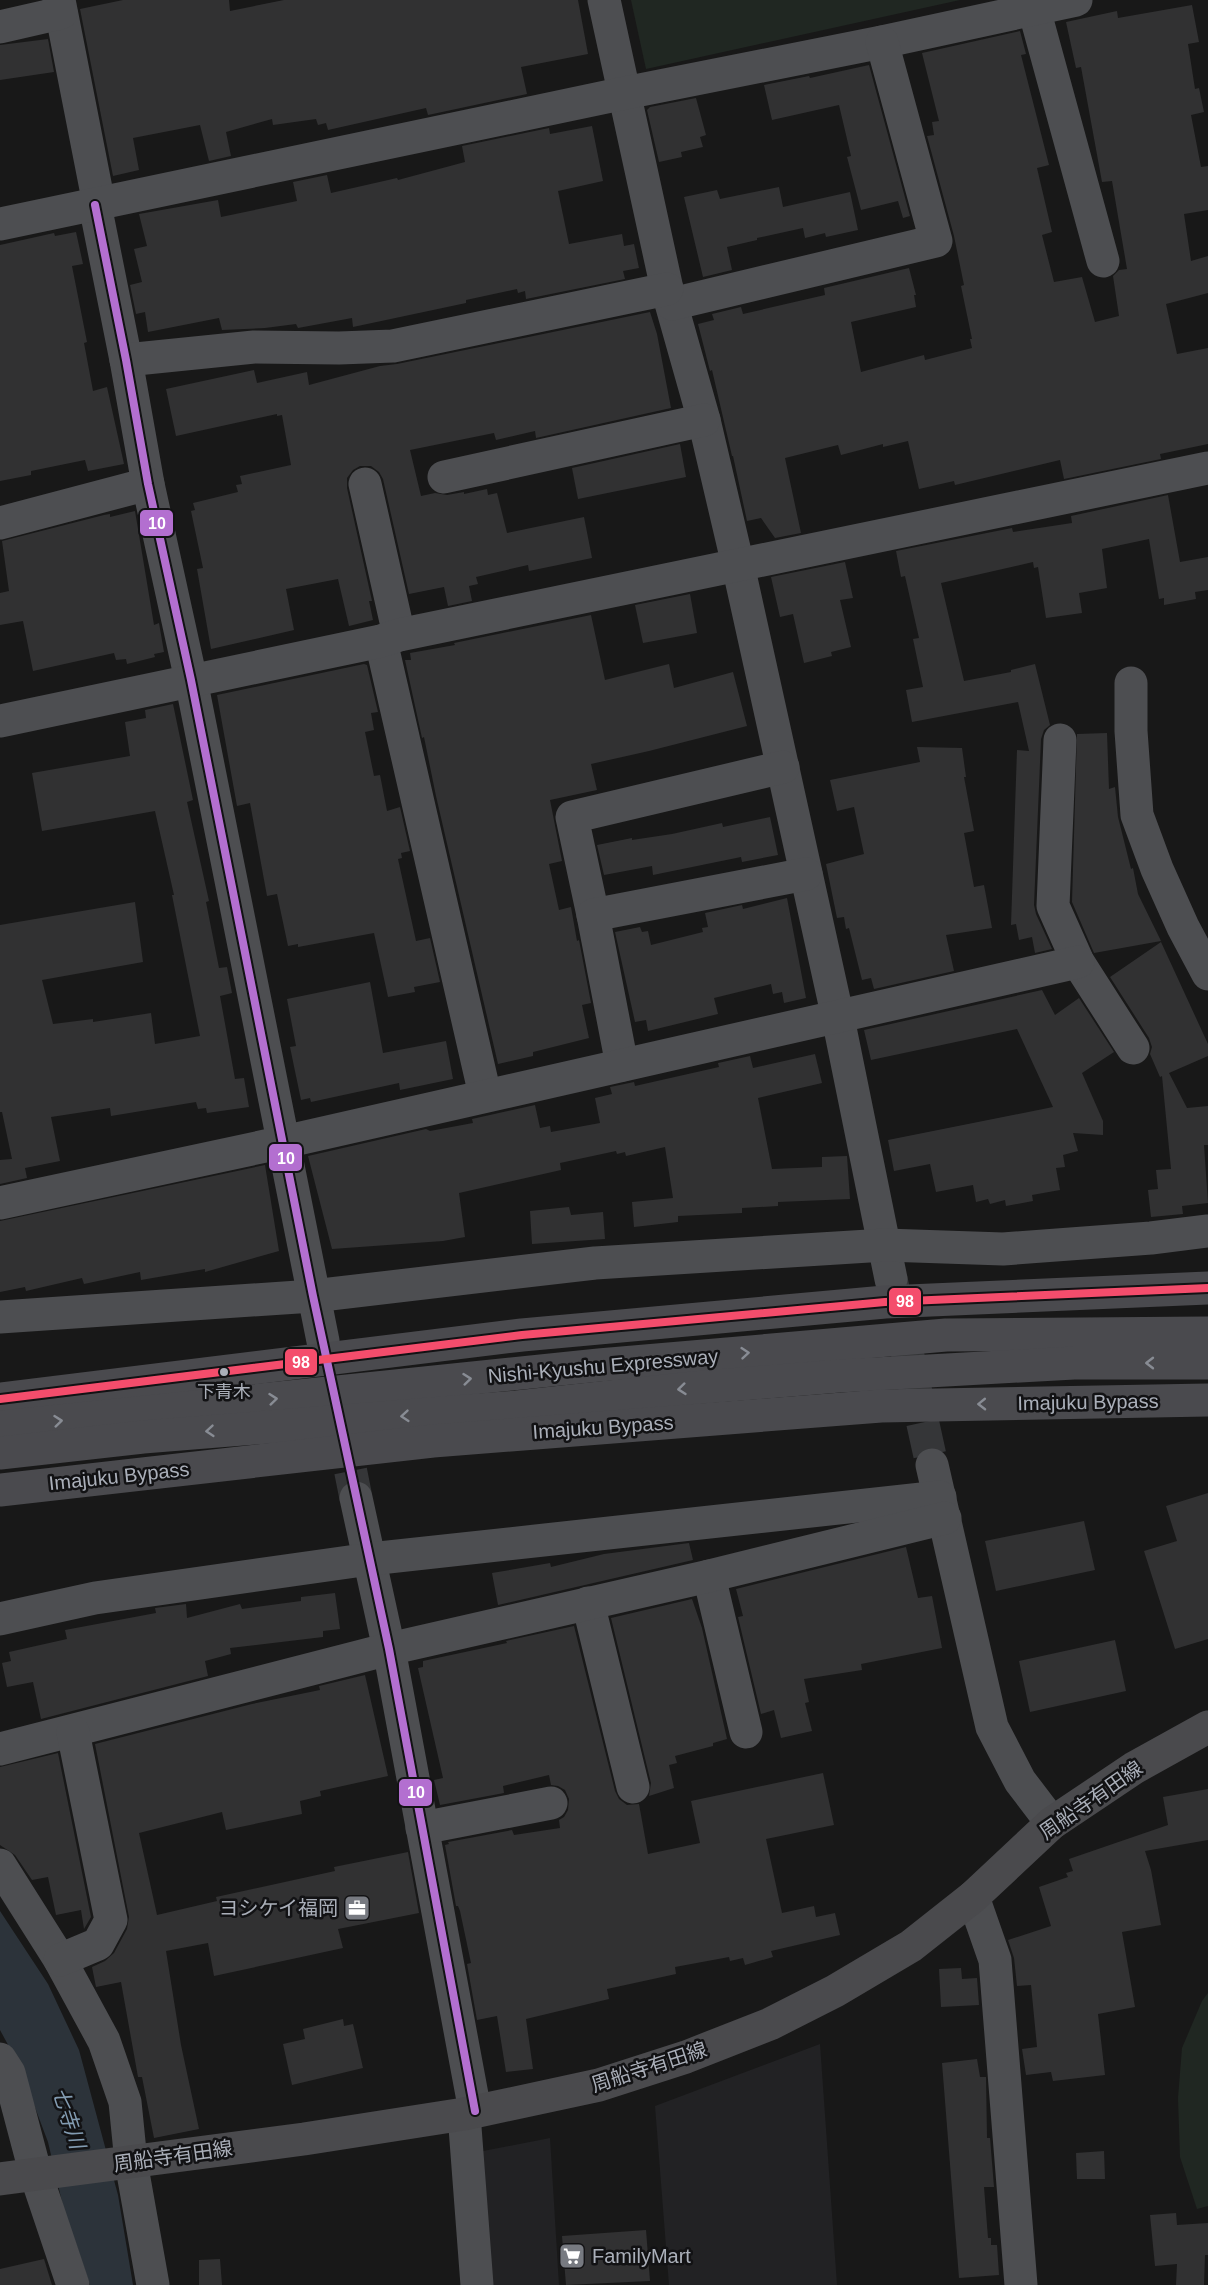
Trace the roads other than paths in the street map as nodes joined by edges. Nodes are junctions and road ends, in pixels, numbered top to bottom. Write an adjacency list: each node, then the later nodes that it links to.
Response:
1 (604, 0): 7 (street)
2 (1076, 0): 4 (street)
3 (60, 7): 5 (street); 8 (street)
4 (1034, 9): 6 (street); 10 (street)
5 (0, 27)
6 (882, 42): 7 (street); 11 (street)
7 (625, 93): 8 (street); 11 (street)
8 (97, 205): 9 (street); 12 (street)
9 (0, 224)
10 (1103, 261)
11 (670, 296): 12 (street); 13 (street)
12 (126, 360): 16 (street)
13 (704, 420): 15 (street); 19 (street)
14 (1208, 468): 19 (street)
15 (444, 477)
16 (148, 484): 18 (street); 21 (street)
17 (365, 484): 20 (street)
18 (0, 523)
19 (738, 565): 20 (street); 25 (street)
20 (390, 638): 21 (street); 33 (street)
21 (191, 680): 23 (street); 34 (street)
22 (1131, 683): 29 (street)
23 (0, 721)
24 (1060, 740): 28 (street)
25 (783, 767): 26 (street); 27 (street)
26 (806, 874): 27 (street); 30 (street)
27 (593, 915): 32 (street)
28 (1078, 962): 30 (street); 31 (street)
29 (1208, 974)
30 (838, 1018): 32 (street); 37 (street)
31 (1132, 1048)
32 (622, 1065): 33 (street)
33 (485, 1095): 34 (street)
34 (284, 1142): 35 (street); 40 (street)
35 (1, 1199)
36 (1208, 1231): 37 (street)
37 (885, 1245): 38 (street); 40 (street)
38 (891, 1279)
39 (1208, 1288): 46 (highway)
40 (313, 1296): 41 (street); 43 (street)
41 (0, 1317)
42 (1208, 1333): 48 (highway, Nishi-Kyushu Expressway, one-way to 42)
43 (323, 1341)
44 (1074, 1363): 45 (highway, Nishi-Kyushu Expressway, one-way to 44); 49 (highway, Nishi-Kyushu Expressway, one-way to 49); 53 (highway)
45 (1208, 1363)
46 (0, 1399)
47 (1208, 1400): 51 (highway, Imajuku Bypass, one-way to 51)
48 (0, 1427)
49 (0, 1453)
50 (932, 1465): 54 (street)
51 (0, 1490)
52 (356, 1498): 55 (street)
53 (0, 1503)
54 (942, 1507): 55 (street); 56 (street); 66 (street)
55 (370, 1558): 58 (street); 59 (street)
56 (709, 1576): 57 (street); 62 (street)
57 (588, 1603): 59 (street); 64 (street)
58 (0, 1619)
59 (389, 1649): 61 (street); 67 (street)
60 (1208, 1727): 66 (main road, 周船寺有田線)
61 (73, 1732): 63 (street); 70 (street)
62 (746, 1732)
63 (0, 1749)
64 (633, 1787)
65 (551, 1803): 67 (street)
66 (1052, 1823): 69 (main road, 周船寺有田線)
67 (422, 1828): 72 (street)
68 (0, 1865): 70 (street)
69 (973, 1897): 72 (main road, 周船寺有田線); 79 (street)
70 (60, 1960): 73 (street)
71 (0, 2059): 74 (street)
72 (469, 2112): 73 (main road, 周船寺有田線); 78 (street)
73 (131, 2162): 74 (main road, 周船寺有田線); 77 (street)
74 (36, 2175): 75 (main road, 周船寺有田線); 76 (street)
75 (0, 2179)
76 (73, 2285)
77 (153, 2285)
78 (477, 2285)
79 (1021, 2285)

